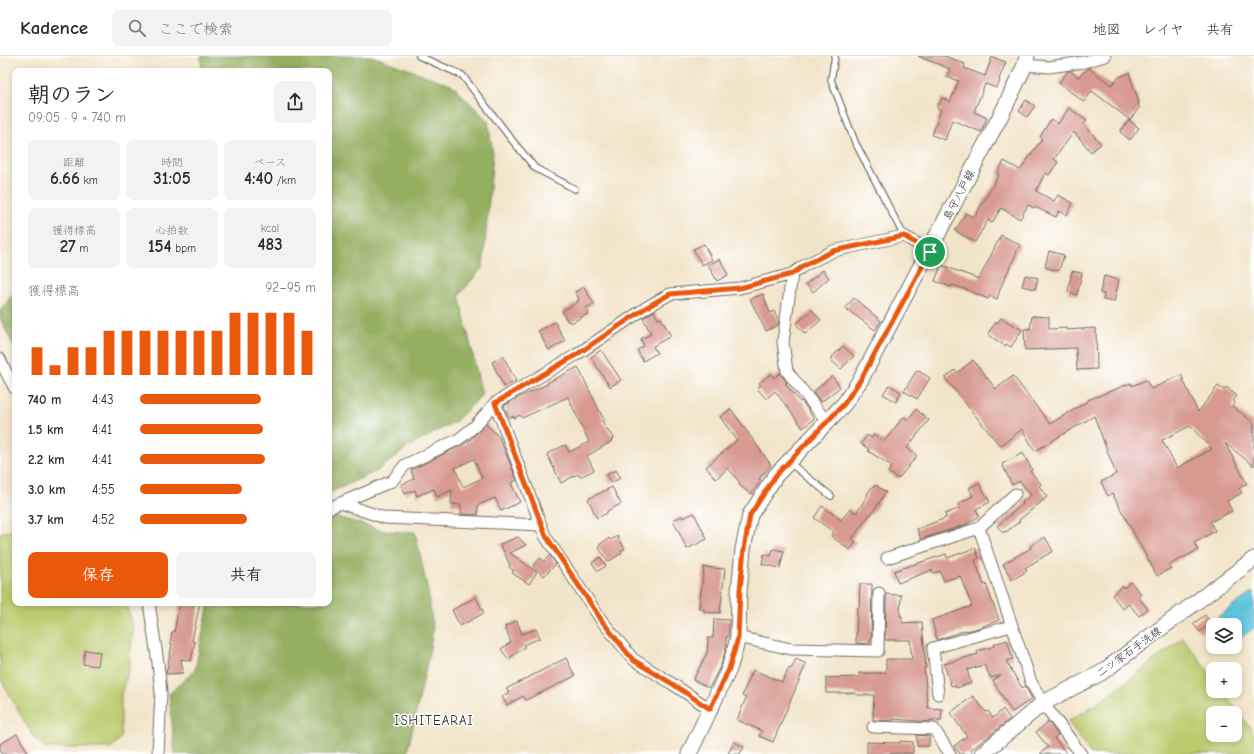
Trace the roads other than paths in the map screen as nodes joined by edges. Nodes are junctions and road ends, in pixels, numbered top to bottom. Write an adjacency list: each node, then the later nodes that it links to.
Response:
1 (419, 56): 5 (lane)
2 (835, 56): 6 (lane)
3 (1105, 56): 4 (street)
4 (1026, 60): 7 (main road, 島守八戸線)
5 (575, 189)
6 (904, 236): 7 (street); 8 (street)
7 (930, 252): 12 (main road, 島守八戸線)
8 (792, 274): 11 (street); 12 (street)
9 (0, 359): 10 (street)
10 (12, 383)
11 (495, 403): 16 (street); 18 (street)
12 (827, 422): 13 (main road, 島守八戸線)
13 (788, 462): 15 (lane); 25 (main road, 島守八戸線)
14 (1015, 494): 19 (street)
15 (831, 496)
16 (340, 503): 17 (street); 18 (street)
17 (332, 507)
18 (541, 525): 28 (street)
19 (979, 528): 20 (street); 24 (street)
20 (887, 558)
21 (1254, 559): 27 (main road, 二ツ家石手洗線)
22 (879, 593): 25 (street)
23 (149, 606): 30 (street)
24 (1011, 626): 26 (street); 27 (street)
25 (738, 638): 28 (main road, 島守八戸線)
26 (938, 694)
27 (1043, 702): 33 (main road, 二ツ家石手洗線); 34 (street)
28 (710, 709): 31 (main road, 島守八戸線)
29 (873, 727): 32 (street)
30 (158, 754)
31 (689, 754)
32 (950, 754)
33 (982, 754)
34 (1081, 754)

